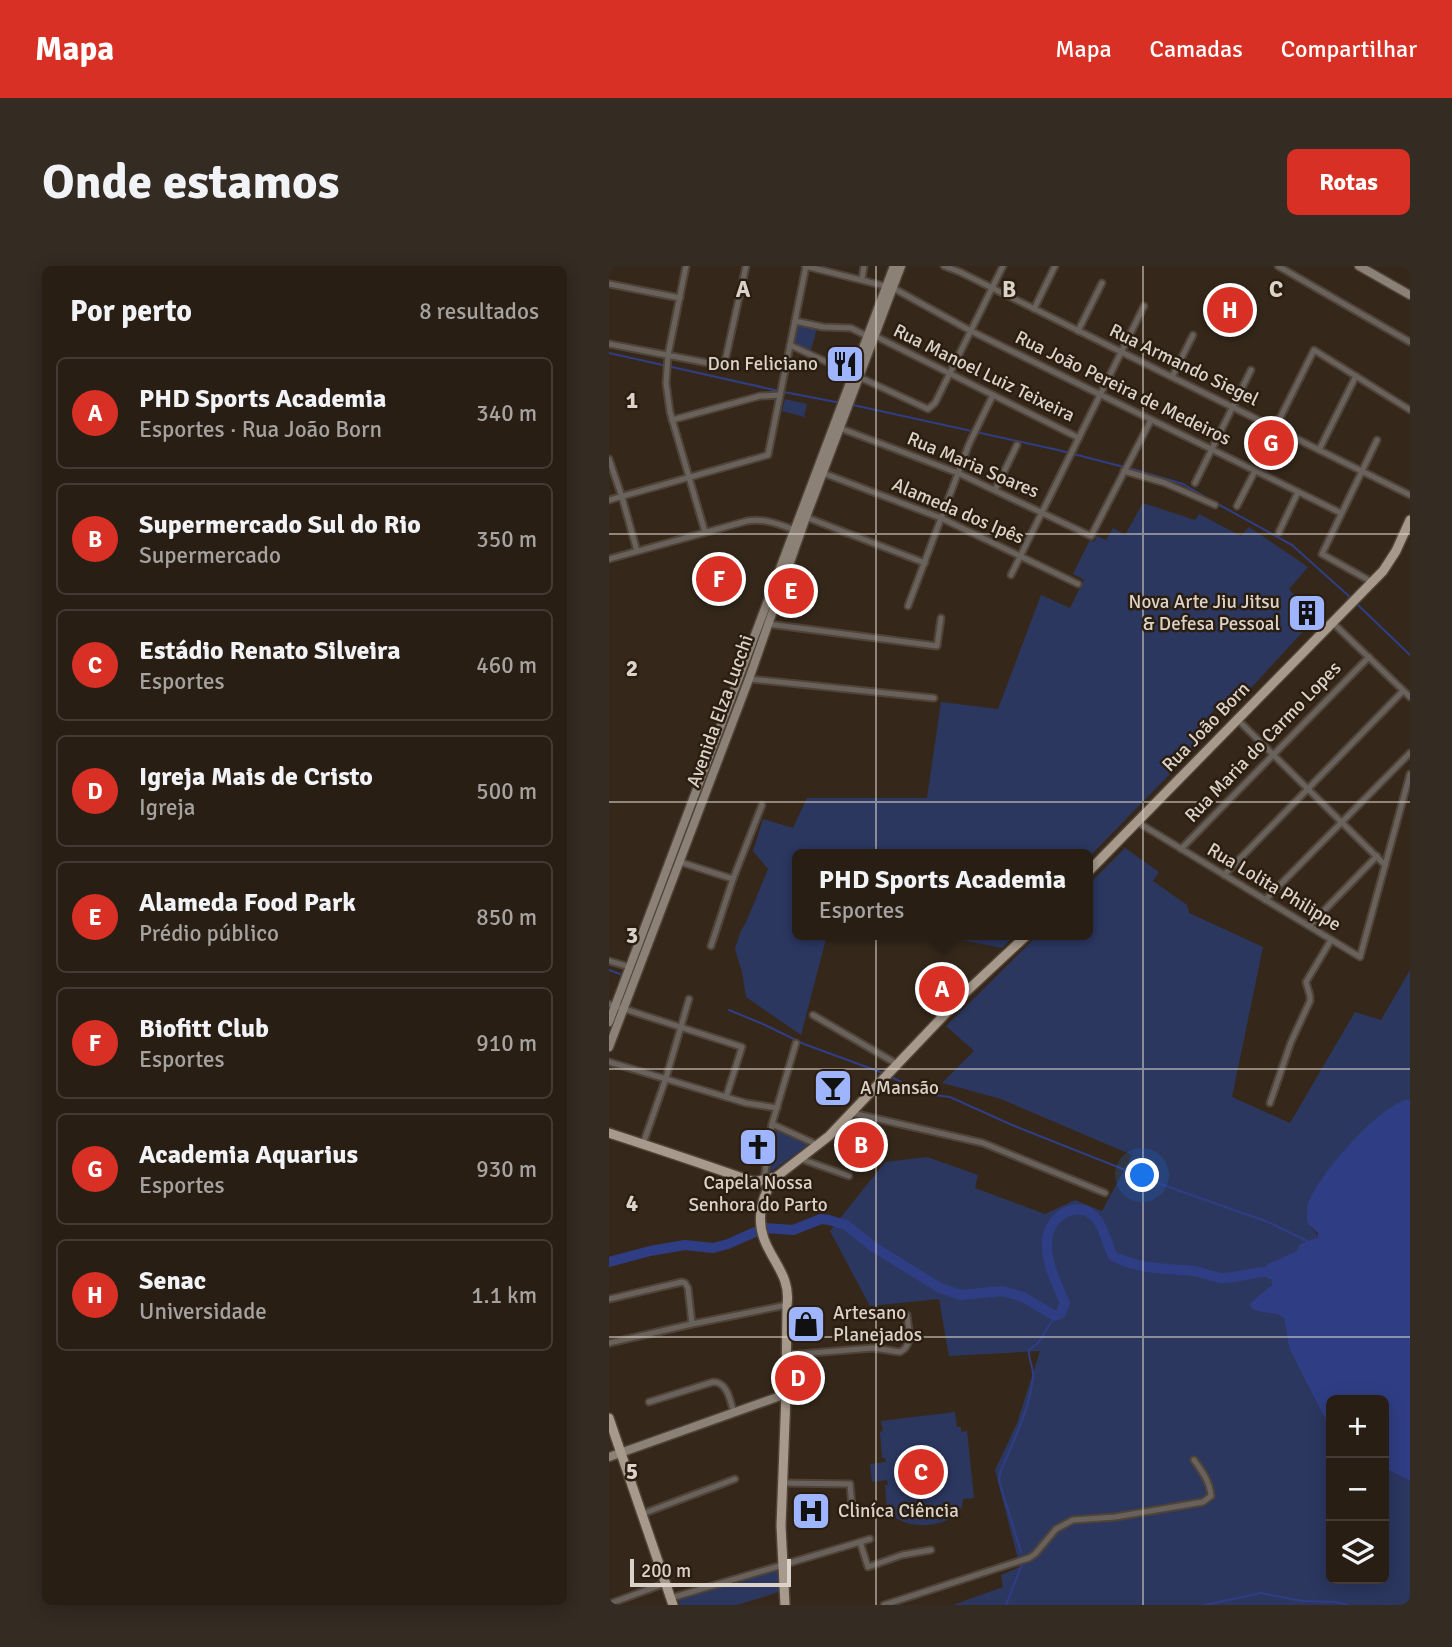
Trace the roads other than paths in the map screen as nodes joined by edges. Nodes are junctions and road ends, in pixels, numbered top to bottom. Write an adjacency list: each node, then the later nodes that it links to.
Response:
1 (686, 266): 19 (street)
2 (746, 266): 31 (street)
3 (806, 266): 13 (street, Rua João Pereira de Medeiros); 22 (street)
4 (864, 266): 13 (street)
5 (894, 266): 16 (main road, Avenida Elza Lucchi)
6 (901, 266): 16 (main road, Avenida Elza Lucchi)
7 (944, 266): 12 (street, Rua Armando Siegel)
8 (1003, 266): 17 (street)
9 (1055, 266): 21 (street)
10 (1278, 266): 27 (street)
11 (1359, 266): 18 (main road)
12 (961, 269): 17 (street, Rua Armando Siegel)
13 (862, 279): 16 (street, Rua João Pereira de Medeiros)
14 (1102, 283): 24 (street)
15 (609, 284): 19 (street)
16 (890, 287): 23 (street, Rua João Pereira de Medeiros); 26 (main road, Avenida Elza Lucchi)
17 (992, 288): 21 (street, Rua Armando Siegel); 23 (street)
18 (1410, 295)
19 (680, 298): 31 (street)
20 (1144, 306): 30 (street)
21 (1034, 309): 24 (street, Rua Armando Siegel)
22 (795, 321): 26 (street, Rua Manoel Luiz Teixeira); 29 (street)
23 (971, 331): 33 (street); 39 (street, Rua João Pereira de Medeiros)
24 (1078, 331): 30 (street, Rua Armando Siegel)
25 (1193, 335): 36 (street)
26 (871, 336): 33 (street, Rua Manoel Luiz Teixeira); 34 (main road, Avenida Elza Lucchi)
27 (1410, 342)
28 (609, 344): 31 (street)
29 (790, 345): 34 (street); 37 (street)
30 (1121, 352): 36 (street, Rua Armando Siegel); 39 (street)
31 (668, 356): 42 (street)
32 (1251, 370): 40 (street)
33 (950, 374): 34 (street); 38 (street, Rua Manoel Luiz Teixeira)
34 (856, 376): 44 (main road, Avenida Elza Lucchi)
35 (1356, 376): 41 (street); 45 (street); 50 (street)
36 (1172, 377): 40 (street, Rua Armando Siegel)
37 (781, 392): 42 (street); 57 (street)
38 (993, 395): 46 (street, Rua Manoel Luiz Teixeira); 56 (street)
39 (1100, 395): 43 (street, Rua João Pereira de Medeiros); 46 (street)
40 (1233, 407): 45 (street, Rua Armando Siegel); 49 (street)
41 (1410, 410)
42 (672, 420): 57 (street)
43 (1151, 420): 49 (street, Rua João Pereira de Medeiros); 52 (street)
44 (837, 427): 55 (main road, Avenida Elza Lucchi); 56 (street, Rua Maria Soares); 68 (main road, Avenida Elza Lucchi)
45 (1275, 428): 50 (street, Rua Armando Siegel)
46 (1079, 438): 66 (street)
47 (1377, 440): 54 (street)
48 (1017, 445): 59 (street)
49 (1212, 450): 53 (street, Rua João Pereira de Medeiros); 58 (street)
50 (1319, 450): 54 (street, Rua Armando Siegel)
51 (609, 459): 62 (street)
52 (1126, 468): 64 (street); 66 (street, Rua Maria Soares)
53 (1255, 471): 60 (street, Rua João Pereira de Medeiros); 65 (street)
54 (1362, 471): 61 (street, Rua Armando Siegel); 67 (street)
55 (823, 473): 68 (main road, Avenida Elza Lucchi); 69 (street, Alameda dos Ipês)
56 (958, 473): 59 (street, Rua Maria Soares); 69 (street)
57 (689, 478): 62 (street); 72 (street)
58 (1195, 483)
59 (995, 490): 66 (street, Rua Maria Soares)
60 (1298, 492): 67 (street, Rua João Pereira de Medeiros); 73 (street)
61 (1410, 495)
62 (622, 497): 63 (street); 74 (street)
63 (609, 500)
64 (1215, 505)
65 (1237, 506)
66 (1042, 512): 75 (street)
67 (1341, 513): 79 (street)
68 (803, 516): 71 (main road, Avenida Elza Lucchi); 77 (street)
69 (941, 518): 75 (street, Alameda dos Ipês); 77 (street)
70 (1410, 520): 79 (main road, Rua João Born)
71 (797, 531): 72 (street); 84 (main road, Avenida Elza Lucchi); 91 (main road, Avenida Elza Lucchi)
72 (705, 532): 74 (street)
73 (1279, 532)
74 (637, 551): 76 (street)
75 (1021, 555): 78 (street); 80 (street, Alameda dos Ipês)
76 (609, 559)
77 (925, 563): 81 (street)
78 (1011, 575)
79 (1372, 582): 83 (main road, Rua João Born)
80 (1078, 584)
81 (908, 606)
82 (941, 618): 84 (street)
83 (1332, 622): 85 (street); 90 (main road, Rua João Born)
84 (768, 624): 86 (main road, Avenida Elza Lucchi)
85 (1369, 657): 87 (street); 94 (street, Rua Maria do Carmo Lopes)
86 (749, 679): 89 (street); 92 (main road, Avenida Elza Lucchi)
87 (1403, 691): 88 (street); 96 (street)
88 (1410, 697)
89 (934, 698)
90 (1237, 719): 94 (street); 98 (main road, Rua João Born)
91 (713, 744): 92 (main road); 113 (main road, Avenida Elza Lucchi)
92 (723, 747): 102 (main road, Avenida Elza Lucchi)
93 (1410, 753): 99 (street)
94 (1273, 755): 96 (street); 100 (street, Rua Maria do Carmo Lopes)
95 (1410, 774): 103 (street)
96 (1308, 789): 99 (street); 105 (street)
97 (762, 805): 106 (street)
98 (1137, 822): 100 (street, Rua Lolita Philippe); 104 (main road, Rua João Born)
99 (1342, 822): 101 (street); 107 (street)
100 (1181, 849): 105 (street, Rua Lolita Philippe)
101 (1377, 856): 103 (street); 108 (street)
102 (680, 862): 106 (street); 115 (main road, Avenida Elza Lucchi)
103 (1385, 864): 110 (street, Rua Lolita Philippe)
104 (1093, 867)
105 (1224, 875): 107 (street, Rua Lolita Philippe)
106 (733, 879): 111 (street)
107 (1265, 900): 108 (street, Rua Lolita Philippe)
108 (1309, 926): 110 (street, Rua Lolita Philippe)
109 (1022, 940): 122 (main road)
110 (1332, 940): 125 (street)
111 (711, 946)
112 (609, 961): 113 (street)
113 (630, 967): 115 (main road, Avenida Elza Lucchi)
114 (689, 999): 118 (street)
115 (616, 1007): 117 (main road, Avenida Elza Lucchi); 118 (street); 120 (main road, Avenida Elza Lucchi)
116 (813, 1014): 122 (street)
117 (609, 1022)
118 (681, 1027): 123 (street); 124 (street)
119 (796, 1043): 126 (street)
120 (609, 1047)
121 (609, 1062): 123 (street)
122 (897, 1064): 127 (main road)
123 (666, 1078): 124 (street); 130 (street)
124 (726, 1097): 126 (street)
125 (1270, 1104)
126 (777, 1108): 128 (street)
127 (852, 1113): 131 (main road); 136 (street)
128 (772, 1124): 131 (street); 135 (street)
129 (609, 1133): 130 (main road)
130 (643, 1144): 135 (main road)
131 (818, 1145): 132 (main road)
132 (801, 1159): 133 (street); 134 (main road)
133 (849, 1176)
134 (776, 1177): 135 (main road); 137 (main road)
135 (759, 1181): 137 (main road)
136 (1105, 1193)
137 (764, 1196): 139 (main road)
138 (609, 1298): 141 (street)
139 (787, 1305): 141 (street); 143 (main road)
140 (907, 1315): 143 (street)
141 (692, 1324): 142 (street)
142 (609, 1343)
143 (787, 1355): 144 (main road)
144 (786, 1394): 146 (main road); 152 (main road)
145 (649, 1402): 146 (street)
146 (734, 1413): 148 (main road)
147 (609, 1418): 148 (main road)
148 (621, 1453): 149 (main road); 154 (main road)
149 (609, 1457)
150 (1194, 1460): 163 (street)
151 (735, 1479): 154 (street)
152 (783, 1483): 153 (street); 158 (main road)
153 (852, 1507)
154 (642, 1514): 159 (main road)
155 (870, 1539): 156 (street)
156 (860, 1542): 157 (street); 158 (street)
157 (931, 1549)
158 (782, 1566): 160 (street); 162 (main road)
159 (666, 1583): 160 (main road); 161 (street)
160 (672, 1601)
161 (609, 1604)
162 (785, 1605)
163 (884, 1605)

